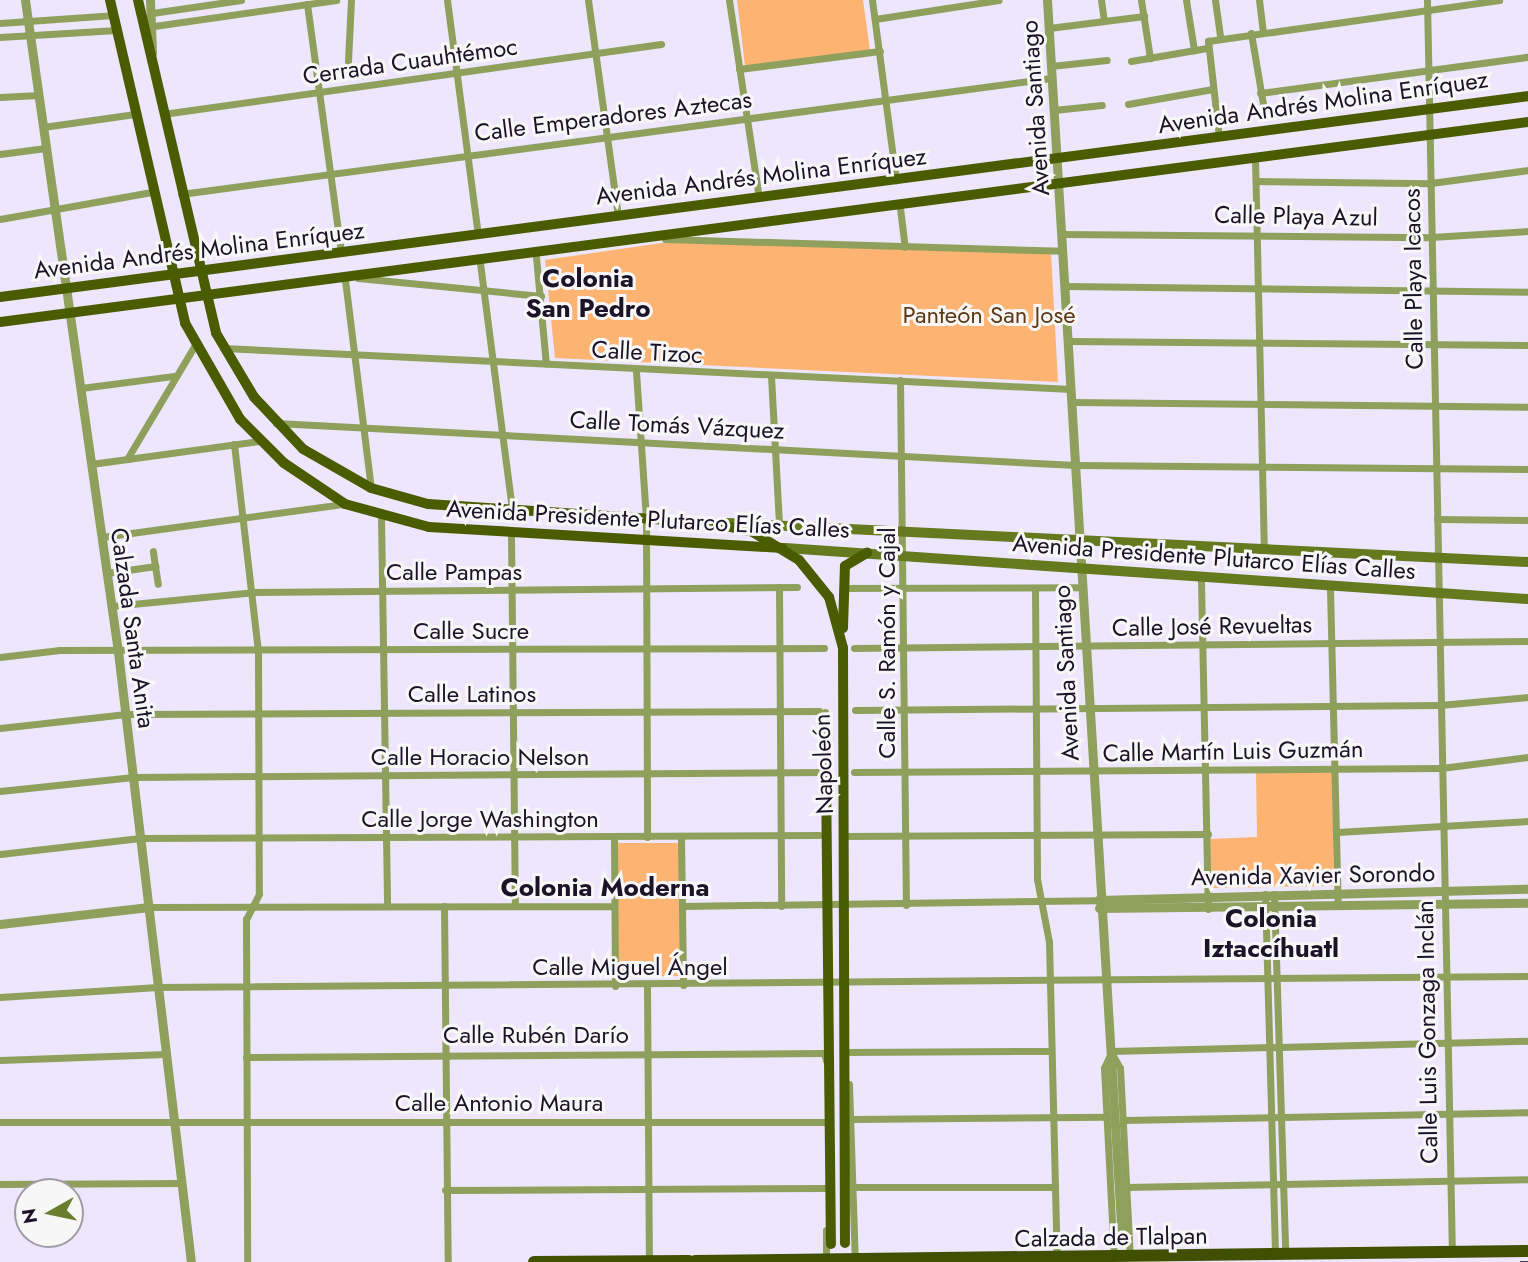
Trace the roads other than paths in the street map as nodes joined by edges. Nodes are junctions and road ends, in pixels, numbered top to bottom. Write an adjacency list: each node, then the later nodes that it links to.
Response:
1 (25, 0): 28 (street, Calzada Santa Anita)
2 (110, 0): 25 (main road, Avenida Presidente Plutarco Elías Calles)
3 (138, 0): 45 (main road, Avenida Presidente Plutarco Elías Calles)
4 (150, 0): 24 (street, Avenida Presidente Plutarco Elías Calles)
5 (241, 0): 24 (street)
6 (336, 0): 22 (street)
7 (351, 0): 48 (street)
8 (447, 0): 53 (street)
9 (588, 0): 43 (street)
10 (729, 0): 51 (street)
11 (872, 0): 27 (street)
12 (999, 0): 27 (street)
13 (1047, 0): 32 (street, Avenida Santiago)
14 (1101, 0): 29 (street)
15 (1141, 0): 26 (street)
16 (1186, 0): 41 (street)
17 (1215, 0): 38 (street)
18 (1259, 0): 34 (street)
19 (1427, 0): 23 (street, Calle Playa Icacos)
20 (1499, 0): 23 (street)
21 (277, 4): 22 (street); 31 (street)
22 (307, 4): 57 (street)
23 (1428, 10): 34 (street); 52 (street, Calle Playa Icacos)
24 (152, 13): 31 (street, Avenida Presidente Plutarco Elías Calles)
25 (113, 15): 28 (street); 33 (main road, Avenida Presidente Plutarco Elías Calles)
26 (1144, 16): 29 (street); 46 (street)
27 (875, 19): 42 (street)
28 (28, 21): 30 (street); 36 (street, Calzada Santa Anita)
29 (1104, 21): 32 (street)
30 (0, 23)
31 (154, 26): 45 (street, Avenida Presidente Plutarco Elías Calles)
32 (1049, 28): 50 (street, Avenida Santiago)
33 (117, 30): 36 (street); 67 (main road, Avenida Presidente Plutarco Elías Calles)
34 (1263, 31): 35 (street)
35 (1251, 33): 38 (street); 56 (street)
36 (31, 34): 37 (street); 58 (street, Calzada Santa Anita)
37 (0, 37)
38 (1220, 37): 40 (street)
39 (661, 44): 43 (street, Cerrada Cuauhtémoc)
40 (1207, 48): 41 (street); 55 (street)
41 (1194, 50): 46 (street)
42 (880, 51): 51 (street); 61 (street)
43 (596, 54): 53 (street, Cerrada Cuauhtémoc); 73 (street)
44 (1528, 57): 52 (street)
45 (150, 58): 68 (main road, Avenida Presidente Plutarco Elías Calles)
46 (1150, 58): 49 (street)
47 (1107, 60): 50 (street)
48 (348, 61)
49 (1131, 61)
50 (1051, 66): 54 (street, Avenida Santiago)
51 (739, 69): 69 (street)
52 (1429, 70): 56 (street); 65 (street, Calle Playa Icacos)
53 (457, 75): 57 (street, Cerrada Cuauhtémoc); 77 (street)
54 (1051, 78): 61 (street, Calle Emperadores Aztecas); 66 (street, Avenida Santiago)
55 (1213, 89): 62 (street); 74 (street)
56 (1260, 93): 63 (street)
57 (320, 94): 68 (street, Cerrada Cuauhtémoc); 81 (street)
58 (39, 95): 60 (street); 71 (street, Calzada Santa Anita)
59 (1528, 96): 65 (main road, Avenida Andrés Molina Enríquez)
60 (0, 97)
61 (886, 99): 69 (street, Calle Emperadores Aztecas); 82 (street)
62 (1128, 104)
63 (1263, 104)
64 (1102, 105): 66 (street)
65 (1430, 109): 72 (street, Calle Playa Icacos); 74 (main road, Avenida Andrés Molina Enríquez)
66 (1054, 110): 78 (street, Avenida Santiago)
67 (135, 114): 71 (street); 86 (main road, Avenida Presidente Plutarco Elías Calles)
68 (163, 114): 87 (main road, Avenida Presidente Plutarco Elías Calles)
69 (746, 118): 73 (street, Calle Emperadores Aztecas); 88 (street)
70 (1528, 120): 72 (main road, Avenida Andrés Molina Enríquez)
71 (44, 127): 75 (street, Calzada Santa Anita)
72 (1431, 135): 79 (main road, Avenida Andrés Molina Enríquez); 84 (street, Calle Playa Icacos)
73 (607, 136): 77 (street, Calle Emperadores Aztecas); 91 (street)
74 (1219, 137): 78 (main road, Avenida Andrés Molina Enríquez)
75 (46, 148): 76 (street); 90 (street, Calzada Santa Anita)
76 (0, 154)
77 (467, 154): 81 (street, Calle Emperadores Aztecas); 96 (street)
78 (1056, 158): 82 (main road, Avenida Andrés Molina Enríquez); 85 (street, Avenida Santiago)
79 (1255, 158): 83 (street); 85 (main road, Avenida Andrés Molina Enríquez)
80 (1528, 170): 84 (street)
81 (330, 171): 87 (street, Calle Emperadores Aztecas); 101 (street)
82 (896, 180): 88 (main road, Avenida Andrés Molina Enríquez)
83 (1256, 181): 84 (street); 95 (street)
84 (1431, 183): 97 (street, Calle Playa Icacos)
85 (1059, 187): 89 (main road, Avenida Andrés Molina Enríquez); 94 (street, Avenida Santiago)
86 (152, 192): 90 (street); 105 (main road, Avenida Presidente Plutarco Elías Calles)
87 (181, 194): 104 (main road, Avenida Presidente Plutarco Elías Calles)
88 (759, 198): 91 (main road, Avenida Andrés Molina Enríquez)
89 (900, 208): 98 (main road, Avenida Andrés Molina Enríquez); 99 (street)
90 (55, 211): 92 (street); 109 (street, Calzada Santa Anita)
91 (618, 216): 96 (main road, Avenida Andrés Molina Enríquez)
92 (0, 219)
93 (1528, 230): 97 (street, Calle Playa Azul)
94 (1062, 234): 95 (street, Calle Playa Azul); 100 (street, Avenida Santiago)
95 (1257, 234): 97 (street, Calle Playa Azul); 110 (street)
96 (478, 235): 101 (main road, Avenida Andrés Molina Enríquez)
97 (1431, 237): 111 (street, Calle Playa Icacos)
98 (663, 239): 99 (street); 102 (main road, Avenida Andrés Molina Enríquez)
99 (905, 247): 100 (street)
100 (1063, 251): 108 (street, Avenida Santiago)
101 (341, 253): 104 (main road, Avenida Andrés Molina Enríquez)
102 (536, 257): 103 (main road, Avenida Andrés Molina Enríquez); 115 (street)
103 (481, 263): 106 (main road, Avenida Andrés Molina Enríquez); 112 (street)
104 (199, 272): 105 (main road, Avenida Andrés Molina Enríquez); 114 (main road, Avenida Presidente Plutarco Elías Calles)
105 (170, 275): 109 (main road, Avenida Andrés Molina Enríquez); 117 (main road, Avenida Presidente Plutarco Elías Calles)
106 (358, 278): 107 (main road, Avenida Andrés Molina Enríquez); 112 (street)
107 (345, 280): 114 (main road, Avenida Andrés Molina Enríquez); 126 (street)
108 (1065, 286): 110 (street); 120 (street, Avenida Santiago)
109 (66, 288): 116 (main road, Avenida Andrés Molina Enríquez); 118 (street, Calzada Santa Anita)
110 (1258, 289): 111 (street); 121 (street)
111 (1431, 291): 113 (street); 122 (street, Calle Playa Icacos)
112 (484, 292): 115 (street); 127 (street)
113 (1528, 292)
114 (205, 296): 117 (main road, Avenida Andrés Molina Enríquez); 125 (main road, Avenida Presidente Plutarco Elías Calles)
115 (541, 296): 128 (street)
116 (0, 297)
117 (177, 299): 118 (main road, Avenida Andrés Molina Enríquez); 123 (main road, Avenida Presidente Plutarco Elías Calles)
118 (70, 313): 119 (main road, Avenida Andrés Molina Enríquez); 133 (street, Calzada Santa Anita)
119 (0, 322)
120 (1069, 341): 121 (street); 134 (street, Avenida Santiago)
121 (1258, 343): 122 (street); 136 (street)
122 (1433, 344): 124 (street); 137 (street, Calle Playa Icacos)
123 (195, 345): 130 (street); 142 (main road, Avenida Presidente Plutarco Elías Calles)
124 (1528, 345)
125 (222, 348): 126 (street, Calle Tizoc); 139 (main road, Avenida Presidente Plutarco Elías Calles)
126 (356, 354): 127 (street, Calle Tizoc); 140 (street)
127 (493, 361): 128 (street, Calle Tizoc); 141 (street)
128 (547, 364): 129 (street, Calle Tizoc)
129 (636, 372): 131 (street, Calle Tizoc); 143 (street)
130 (174, 376): 133 (street); 147 (street)
131 (771, 376): 132 (street, Calle Tizoc); 145 (street)
132 (900, 380): 134 (street, Calle Tizoc); 146 (street, Calle S. Ramón y Cajal)
133 (81, 388): 148 (street, Calzada Santa Anita)
134 (1071, 389): 135 (street, Avenida Santiago)
135 (1072, 402): 136 (street); 149 (street, Avenida Santiago)
136 (1259, 404): 137 (street); 150 (street)
137 (1435, 405): 138 (street); 151 (street, Calle Playa Icacos)
138 (1528, 407)
139 (276, 423): 140 (street, Calle Tomás Vázquez); 153 (main road, Avenida Presidente Plutarco Elías Calles)
140 (365, 428): 141 (street, Calle Tomás Vázquez); 153 (street)
141 (504, 435): 143 (street, Calle Tomás Vázquez); 155 (street)
142 (260, 441): 144 (street); 154 (main road, Avenida Presidente Plutarco Elías Calles)
143 (641, 442): 145 (street, Calle Tomás Vázquez); 158 (street)
144 (234, 444): 147 (street); 157 (street)
145 (775, 449): 146 (street, Calle Tomás Vázquez); 162 (street)
146 (903, 457): 149 (street, Calle Tomás Vázquez); 163 (street, Calle S. Ramón y Cajal)
147 (127, 459): 148 (street)
148 (91, 464): 165 (street, Calzada Santa Anita)
149 (1076, 465): 150 (street, Calle Tomás Vázquez); 167 (street, Avenida Santiago)
150 (1261, 465): 151 (street, Calle Tomás Vázquez); 168 (street)
151 (1435, 468): 152 (street, Calle Tomás Vázquez); 159 (street, Calle Playa Icacos)
152 (1528, 469)
153 (371, 488): 155 (main road, Avenida Presidente Plutarco Elías Calles)
154 (345, 504): 156 (main road, Avenida Presidente Plutarco Elías Calles); 157 (street)
155 (512, 510): 158 (main road, Avenida Presidente Plutarco Elías Calles)
156 (381, 517): 164 (main road, Avenida Presidente Plutarco Elías Calles); 188 (street)
157 (245, 518): 165 (street); 189 (street)
158 (646, 519): 161 (main road, Avenida Presidente Plutarco Elías Calles); 166 (street)
159 (1437, 519): 160 (street); 173 (street, Calle Playa Icacos)
160 (1528, 520)
161 (712, 523): 162 (main road, Avenida Presidente Plutarco Elías Calles); 169 (main road, Napoleón)
162 (779, 524): 163 (main road, Avenida Presidente Plutarco Elías Calles)
163 (905, 532): 167 (main road, Avenida Presidente Plutarco Elías Calles); 172 (street, Calle S. Ramón y Cajal)
164 (512, 534): 166 (main road, Avenida Presidente Plutarco Elías Calles); 190 (street)
165 (102, 537): 177 (street, Calzada Santa Anita)
166 (646, 541): 169 (main road, Avenida Presidente Plutarco Elías Calles); 186 (street)
167 (1080, 542): 168 (main road, Avenida Presidente Plutarco Elías Calles); 176 (street, Avenida Santiago)
168 (1264, 547): 173 (main road, Avenida Presidente Plutarco Elías Calles)
169 (785, 548): 171 (main road, Avenida Presidente Plutarco Elías Calles); 202 (main road, Napoleón)
170 (153, 551): 175 (street)
171 (867, 553): 172 (main road, Avenida Presidente Plutarco Elías Calles); 183 (main road)
172 (905, 556): 176 (main road, Avenida Presidente Plutarco Elías Calles); 184 (street, Calle S. Ramón y Cajal)
173 (1438, 558): 174 (main road, Avenida Presidente Plutarco Elías Calles); 191 (street, Calle Luis Gonzaga Inclán)
174 (1528, 562)
175 (155, 566): 177 (street); 179 (street)
176 (1080, 569): 178 (main road, Avenida Presidente Plutarco Elías Calles); 182 (street, Avenida Santiago)
177 (107, 573): 193 (street, Calzada Santa Anita)
178 (1201, 581): 187 (main road, Avenida Presidente Plutarco Elías Calles); 198 (street)
179 (158, 584)
180 (779, 587): 181 (street, Calle Pampas); 186 (street, Calle Pampas); 200 (street)
181 (797, 587)
182 (1081, 587): 185 (street); 197 (street, Avenida Santiago)
183 (843, 588): 184 (street); 202 (main road)
184 (906, 588): 185 (street); 204 (street, Calle S. Ramón y Cajal)
185 (1035, 588): 199 (street)
186 (646, 589): 190 (street, Calle Pampas); 203 (street)
187 (1329, 589): 191 (main road, Avenida Presidente Plutarco Elías Calles); 196 (street)
188 (385, 591): 189 (street, Calle Pampas); 190 (street, Calle Pampas); 205 (street)
189 (255, 592): 193 (street, Calle Pampas); 208 (street)
190 (512, 592): 206 (street)
191 (1438, 595): 192 (main road, Avenida Presidente Plutarco Elías Calles); 195 (street, Calle Luis Gonzaga Inclán)
192 (1528, 599)
193 (112, 606): 207 (street, Calzada Santa Anita)
194 (1528, 641): 195 (street, Calle José Revueltas)
195 (1438, 642): 196 (street, Calle José Revueltas); 211 (street, Calle Luis Gonzaga Inclán)
196 (1332, 644): 198 (street, Calle José Revueltas); 212 (street)
197 (1084, 646): 198 (street, Calle José Revueltas); 199 (street, Calle José Revueltas); 219 (street, Avenida Santiago)
198 (1203, 646): 213 (street)
199 (1034, 647): 204 (street, Calle José Revueltas); 216 (street)
200 (780, 648): 201 (street, Calle Sucre); 203 (street, Calle Sucre); 217 (street)
201 (824, 648)
202 (848, 648): 204 (street, Calle José Revueltas); 250 (main road, Napoleón)
203 (645, 649): 206 (street, Calle Sucre); 220 (street)
204 (907, 649): 215 (street, Calle S. Ramón y Cajal)
205 (385, 650): 206 (street, Calle Sucre); 208 (street, Calle Sucre); 221 (street)
206 (513, 651): 222 (street)
207 (118, 652): 208 (street, Calle Sucre); 209 (street, Calle Sucre); 223 (street, Calzada Santa Anita)
208 (258, 652): 224 (street)
209 (0, 657)
210 (1528, 698): 211 (street)
211 (1440, 705): 212 (street); 228 (street, Calle Luis Gonzaga Inclán)
212 (1333, 706): 213 (street); 227 (street)
213 (1204, 709): 219 (street); 229 (street)
214 (855, 710): 215 (street)
215 (907, 710): 216 (street); 230 (street, Calle S. Ramón y Cajal)
216 (1034, 710): 219 (street); 231 (street)
217 (780, 711): 218 (street, Calle Latinos); 220 (street, Calle Latinos); 235 (street)
218 (822, 711): 232 (street, Napoleón)
219 (1088, 711): 234 (street, Avenida Santiago)
220 (645, 712): 222 (street, Calle Latinos); 236 (street)
221 (386, 713): 222 (street, Calle Latinos); 224 (street, Calle Latinos); 238 (street)
222 (513, 713): 239 (street)
223 (126, 714): 224 (street, Calle Latinos); 225 (street, Calle Latinos); 240 (street, Calzada Santa Anita)
224 (257, 714): 237 (street)
225 (0, 728)
226 (1528, 757): 228 (street, Calle Martín Luis Guzmán)
227 (1335, 767): 228 (street, Calle Martín Luis Guzmán); 229 (street, Calle Martín Luis Guzmán); 244 (street)
228 (1441, 768): 243 (street, Calle Luis Gonzaga Inclán)
229 (1206, 770): 234 (street, Calle Martín Luis Guzmán); 245 (street)
230 (907, 771): 231 (street, Calle Martín Luis Guzmán); 233 (street, Calle Martín Luis Guzmán); 251 (street, Calle S. Ramón y Cajal)
231 (1035, 771): 234 (street, Calle Martín Luis Guzmán); 252 (street)
232 (826, 772): 235 (street, Calle Horacio Nelson); 268 (main road, Napoleón)
233 (854, 772)
234 (1091, 772): 248 (street, Avenida Santiago)
235 (780, 773): 236 (street, Calle Horacio Nelson); 246 (street)
236 (645, 775): 239 (street, Calle Horacio Nelson); 254 (street)
237 (257, 776): 238 (street, Calle Horacio Nelson); 240 (street, Calle Horacio Nelson); 258 (street)
238 (385, 776): 239 (street, Calle Horacio Nelson); 257 (street)
239 (514, 776): 249 (street)
240 (133, 777): 241 (street, Calle Horacio Nelson); 256 (street, Calzada Santa Anita)
241 (0, 791)
242 (1528, 821): 243 (street)
243 (1442, 830): 244 (street); 261 (street, Calle Luis Gonzaga Inclán)
244 (1337, 832): 263 (street)
245 (1208, 834): 248 (street); 264 (street)
246 (780, 835): 247 (street, Calle Jorge Washington); 255 (street, Calle Jorge Washington); 277 (street)
247 (819, 835)
248 (1094, 835): 252 (street); 267 (street, Avenida Santiago)
249 (514, 836): 253 (street, Calle Jorge Washington); 257 (street, Calle Jorge Washington); 274 (street)
250 (847, 836): 251 (street); 269 (main road, Napoleón)
251 (906, 836): 252 (street); 270 (street, Calle S. Ramón y Cajal)
252 (1035, 836): 266 (street)
253 (614, 837): 254 (street, Calle Jorge Washington); 275 (street)
254 (648, 837): 255 (street, Calle Jorge Washington)
255 (681, 837): 276 (street)
256 (140, 838): 258 (street, Calle Jorge Washington); 259 (street, Calle Jorge Washington); 279 (street, Calzada Santa Anita)
257 (386, 838): 258 (street, Calle Jorge Washington); 272 (street)
258 (257, 840): 280 (street)
259 (0, 854)
260 (1528, 889): 261 (street, Avenida Xavier Sorondo)
261 (1444, 892): 263 (street, Avenida Xavier Sorondo); 271 (street, Calle Luis Gonzaga Inclán)
262 (1270, 894): 263 (street, Avenida Xavier Sorondo); 264 (street, Avenida Xavier Sorondo); 281 (street)
263 (1338, 894): 278 (street)
264 (1208, 897): 267 (street, Avenida Xavier Sorondo); 282 (street)
265 (1528, 903): 271 (street, Avenida Xavier Sorondo)
266 (1043, 904): 267 (street); 270 (street); 288 (street)
267 (1098, 904): 282 (street, Avenida Xavier Sorondo); 289 (street, Avenida Santiago)
268 (828, 905): 269 (street); 277 (street); 292 (main road, Napoleón)
269 (847, 905): 270 (street); 293 (main road, Napoleón)
270 (906, 905)
271 (1444, 905): 278 (street, Avenida Xavier Sorondo); 285 (street, Calle Luis Gonzaga Inclán)
272 (387, 906): 273 (street); 280 (street)
273 (444, 906): 274 (street); 297 (street)
274 (515, 906): 275 (street)
275 (614, 906): 294 (street)
276 (682, 906): 277 (street); 291 (street)
277 (782, 906)
278 (1338, 906): 281 (street, Avenida Xavier Sorondo)
279 (149, 907): 280 (street); 283 (street); 295 (street, Calzada Santa Anita)
280 (252, 907): 296 (street)
281 (1270, 907): 282 (street, Avenida Xavier Sorondo); 286 (street); 287 (street)
282 (1208, 909)
283 (0, 924)
284 (1528, 976): 285 (street, Calle Miguel Ángel)
285 (1445, 977): 287 (street, Calle Miguel Ángel); 300 (street, Calle Luis Gonzaga Inclán)
286 (1267, 981): 287 (street, Calle Miguel Ángel); 289 (street, Calle Miguel Ángel); 301 (street)
287 (1277, 981): 302 (street)
288 (1050, 984): 289 (street, Calle Miguel Ángel); 293 (street, Calle Miguel Ángel); 303 (street)
289 (1102, 984): 304 (street, Avenida Santiago)
290 (647, 985): 291 (street, Calle Miguel Ángel); 294 (street, Calle Miguel Ángel); 307 (street)
291 (682, 985): 292 (street, Calle Miguel Ángel)
292 (828, 985): 293 (street, Calle Miguel Ángel); 340 (main road, Napoleón)
293 (849, 985): 305 (main road, Napoleón)
294 (615, 986): 297 (street, Calle Miguel Ángel)
295 (158, 987): 296 (street, Calle Miguel Ángel); 298 (street, Calle Miguel Ángel); 306 (street, Calzada Santa Anita)
296 (247, 988): 297 (street, Calle Miguel Ángel); 309 (street)
297 (446, 988): 308 (street)
298 (0, 997)
299 (1528, 1041): 300 (street)
300 (1446, 1043): 302 (street); 313 (street, Calle Luis Gonzaga Inclán)
301 (1267, 1047): 302 (street); 304 (street); 314 (street)
302 (1279, 1047): 315 (street)
303 (1051, 1051): 305 (street); 317 (street)
304 (1111, 1051): 316 (street, Avenida Santiago); 320 (street, Avenida Santiago); 338 (street, Avenida Santiago)
305 (848, 1052): 311 (main road, Napoleón)
306 (166, 1054): 310 (street); 319 (street, Calzada Santa Anita)
307 (648, 1054): 308 (street, Calle Rubén Darío); 323 (street); 324 (street, Calle Rubén Darío)
308 (446, 1055): 309 (street, Calle Rubén Darío); 325 (street)
309 (246, 1057): 322 (street)
310 (0, 1060)
311 (848, 1075): 318 (street, Napoleón); 339 (main road, Napoleón)
312 (1528, 1112): 313 (street)
313 (1448, 1114): 315 (street); 327 (street, Calle Luis Gonzaga Inclán)
314 (1271, 1116): 315 (street); 320 (street); 330 (street)
315 (1280, 1116): 331 (street)
316 (1107, 1117): 317 (street); 345 (street, Avenida Santiago)
317 (1052, 1118): 318 (street); 333 (street)
318 (853, 1119): 332 (street, Napoleón)
319 (174, 1120): 321 (street, Calle Antonio Maura); 322 (street, Calle Antonio Maura); 328 (street, Calzada Santa Anita)
320 (1123, 1120): 334 (street, Avenida Santiago)
321 (0, 1122)
322 (246, 1122): 325 (street, Calle Antonio Maura); 351 (street)
323 (648, 1122): 324 (street, Calle Antonio Maura); 325 (street, Calle Antonio Maura); 337 (street)
324 (825, 1122): 335 (street)
325 (446, 1123): 336 (street)
326 (1528, 1179): 327 (street)
327 (1449, 1181): 331 (street); 342 (street, Calle Luis Gonzaga Inclán)
328 (181, 1183): 329 (street); 350 (street, Calzada Santa Anita)
329 (0, 1184)
330 (1272, 1184): 331 (street); 334 (street); 343 (street)
331 (1283, 1184): 343 (street)
332 (855, 1187): 333 (street); 354 (street, Napoleón)
333 (1055, 1187): 346 (street)
334 (1127, 1187): 344 (street, Avenida Santiago)
335 (826, 1188): 337 (street); 349 (street)
336 (445, 1189): 337 (street); 352 (street)
337 (649, 1189): 347 (street)
338 (1122, 1242)
339 (845, 1243)
340 (831, 1244)
341 (1528, 1251): 342 (highway, Calzada de Tlalpan)
342 (1452, 1252): 343 (highway, Calzada de Tlalpan)
343 (1280, 1254): 344 (highway, Calzada de Tlalpan)
344 (1130, 1257): 345 (highway, Calzada de Tlalpan)
345 (1114, 1258): 346 (highway, Calzada de Tlalpan)
346 (1057, 1259): 354 (highway, Calzada de Tlalpan)
347 (649, 1261): 348 (highway, Calzada de Tlalpan); 353 (highway, Calzada de Tlalpan)
348 (692, 1261): 349 (highway, Calzada de Tlalpan)
349 (826, 1261): 354 (highway, Calzada de Tlalpan)
350 (191, 1262)
351 (247, 1262)
352 (448, 1262)
353 (534, 1262)
354 (855, 1262)

